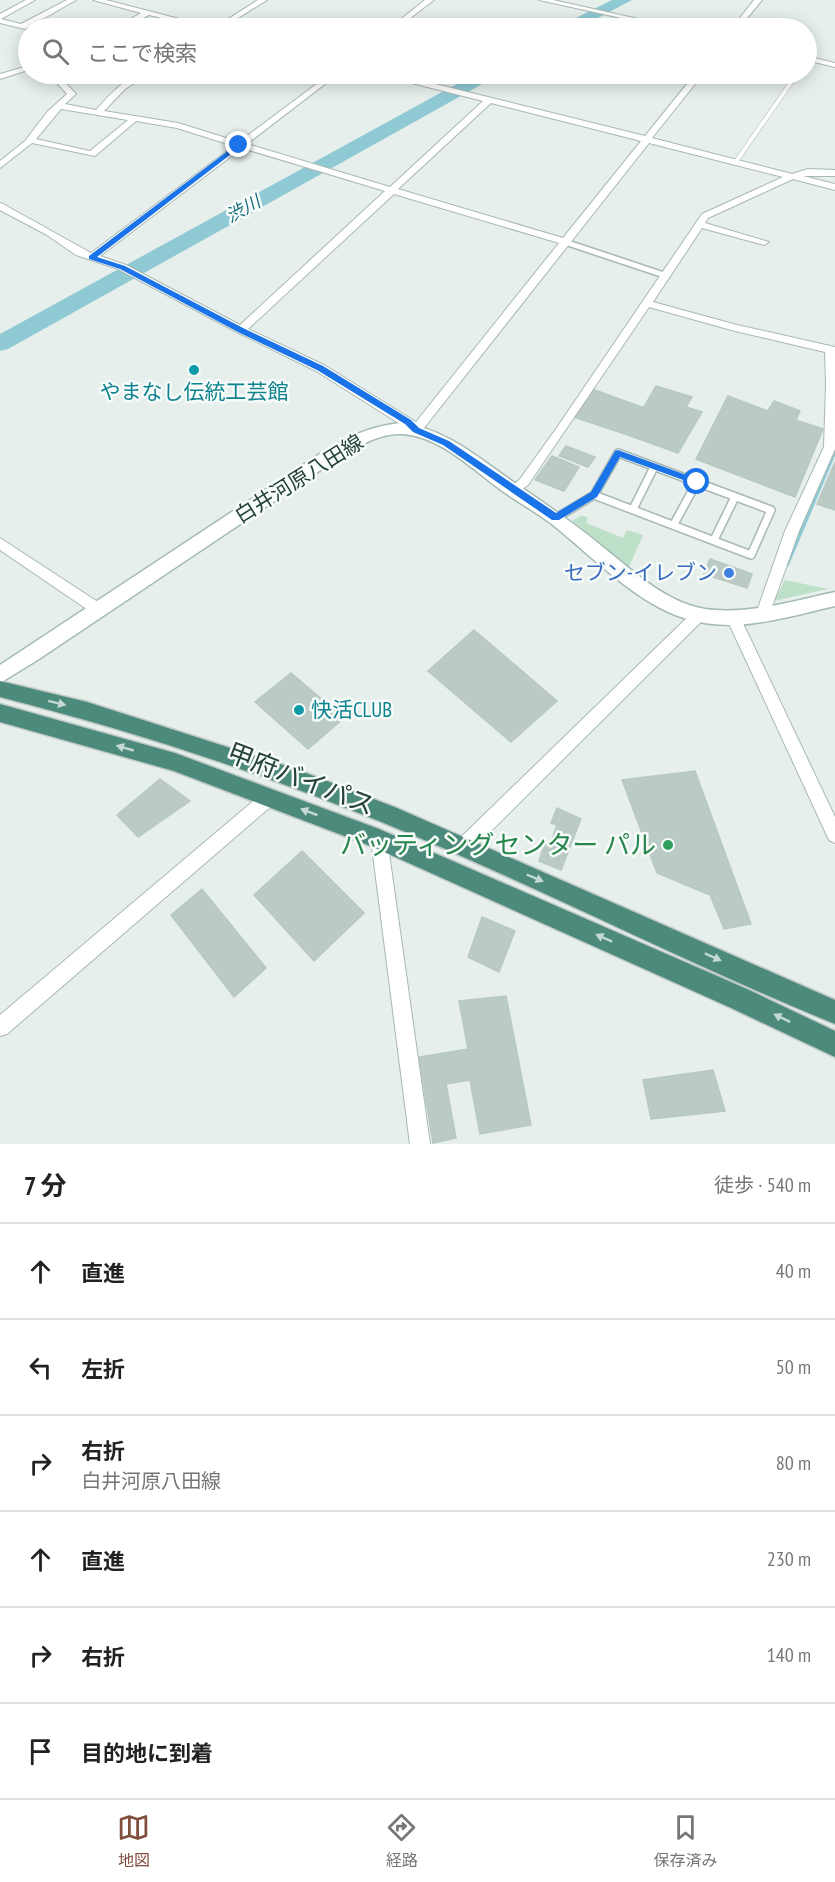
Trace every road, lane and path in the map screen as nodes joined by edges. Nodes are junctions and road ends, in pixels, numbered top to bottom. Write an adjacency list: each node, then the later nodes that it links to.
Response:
1 (31, 0): 18 (street)
2 (72, 0): 11 (street)
3 (97, 0): 10 (street)
4 (263, 0): 14 (street)
5 (430, 0): 15 (street)
6 (543, 0): 9 (street)
7 (595, 0): 9 (street)
8 (758, 0): 17 (street)
9 (589, 10): 16 (street)
10 (147, 13): 12 (street); 13 (street)
11 (39, 18)
12 (137, 18)
13 (168, 18)
14 (234, 18)
15 (406, 18)
16 (628, 18)
17 (743, 18)
18 (0, 19): 19 (street)
19 (18, 26)
20 (817, 60): 21 (street)
21 (835, 65)
22 (18, 71): 23 (street)
23 (0, 77)
24 (62, 84): 31 (street)
25 (127, 84): 32 (street)
26 (321, 84): 36 (street)
27 (427, 84): 30 (street)
28 (691, 84): 35 (street)
29 (790, 84): 37 (lane)
30 (489, 100): 35 (street); 42 (street)
31 (60, 106): 32 (street); 34 (street)
32 (98, 112): 33 (street)
33 (134, 119): 34 (street); 36 (street)
34 (30, 140): 38 (street)
35 (645, 140): 37 (street); 45 (street)
36 (239, 145): 42 (street); 47 (street)
37 (735, 163): 40 (street)
38 (0, 165)
39 (835, 173): 40 (street)
40 (790, 177): 41 (street); 44 (street)
41 (835, 187)
42 (392, 189): 45 (street); 50 (street)
43 (0, 206): 47 (street)
44 (700, 225): 46 (street); 48 (street)
45 (565, 242): 48 (lane); 52 (street)
46 (764, 242)
47 (91, 258): 50 (street)
48 (667, 276): 49 (street)
49 (646, 303): 51 (street); 55 (street)
50 (241, 330): 52 (street)
51 (832, 350): 66 (street)
52 (416, 430): 55 (main road, 白井河原八田線); 64 (main road, 白井河原八田線)
53 (654, 467): 54 (lane); 56 (lane); 58 (lane)
54 (697, 482): 57 (lane); 60 (lane)
55 (513, 490): 59 (main road, 白井河原八田線)
56 (594, 495): 58 (lane); 59 (lane)
57 (735, 497): 61 (lane); 61 (lane)
58 (633, 509): 60 (lane)
59 (556, 518): 65 (main road, 白井河原八田線)
60 (674, 525): 61 (lane)
61 (714, 540)
62 (0, 543): 64 (street)
63 (835, 599): 66 (main road, 白井河原八田線)
64 (99, 610): 68 (main road, 白井河原八田線)
65 (700, 614): 67 (main road, 白井河原八田線); 74 (street)
66 (763, 614): 67 (main road, 白井河原八田線)
67 (732, 617): 72 (street)
68 (0, 675)
69 (0, 689): 74 (highway, 甲府バイパス, one-way to 74)
70 (0, 713): 71 (highway, 甲府バイパス, one-way to 70)
71 (270, 797): 73 (highway, 甲府バイパス, one-way to 71); 76 (street)
72 (835, 835)
73 (379, 839): 77 (highway, 甲府バイパス, one-way to 73); 78 (street)
74 (463, 847): 75 (highway, 甲府バイパス, one-way to 75)
75 (835, 1012)
76 (0, 1026)
77 (835, 1044)
78 (420, 1144)

